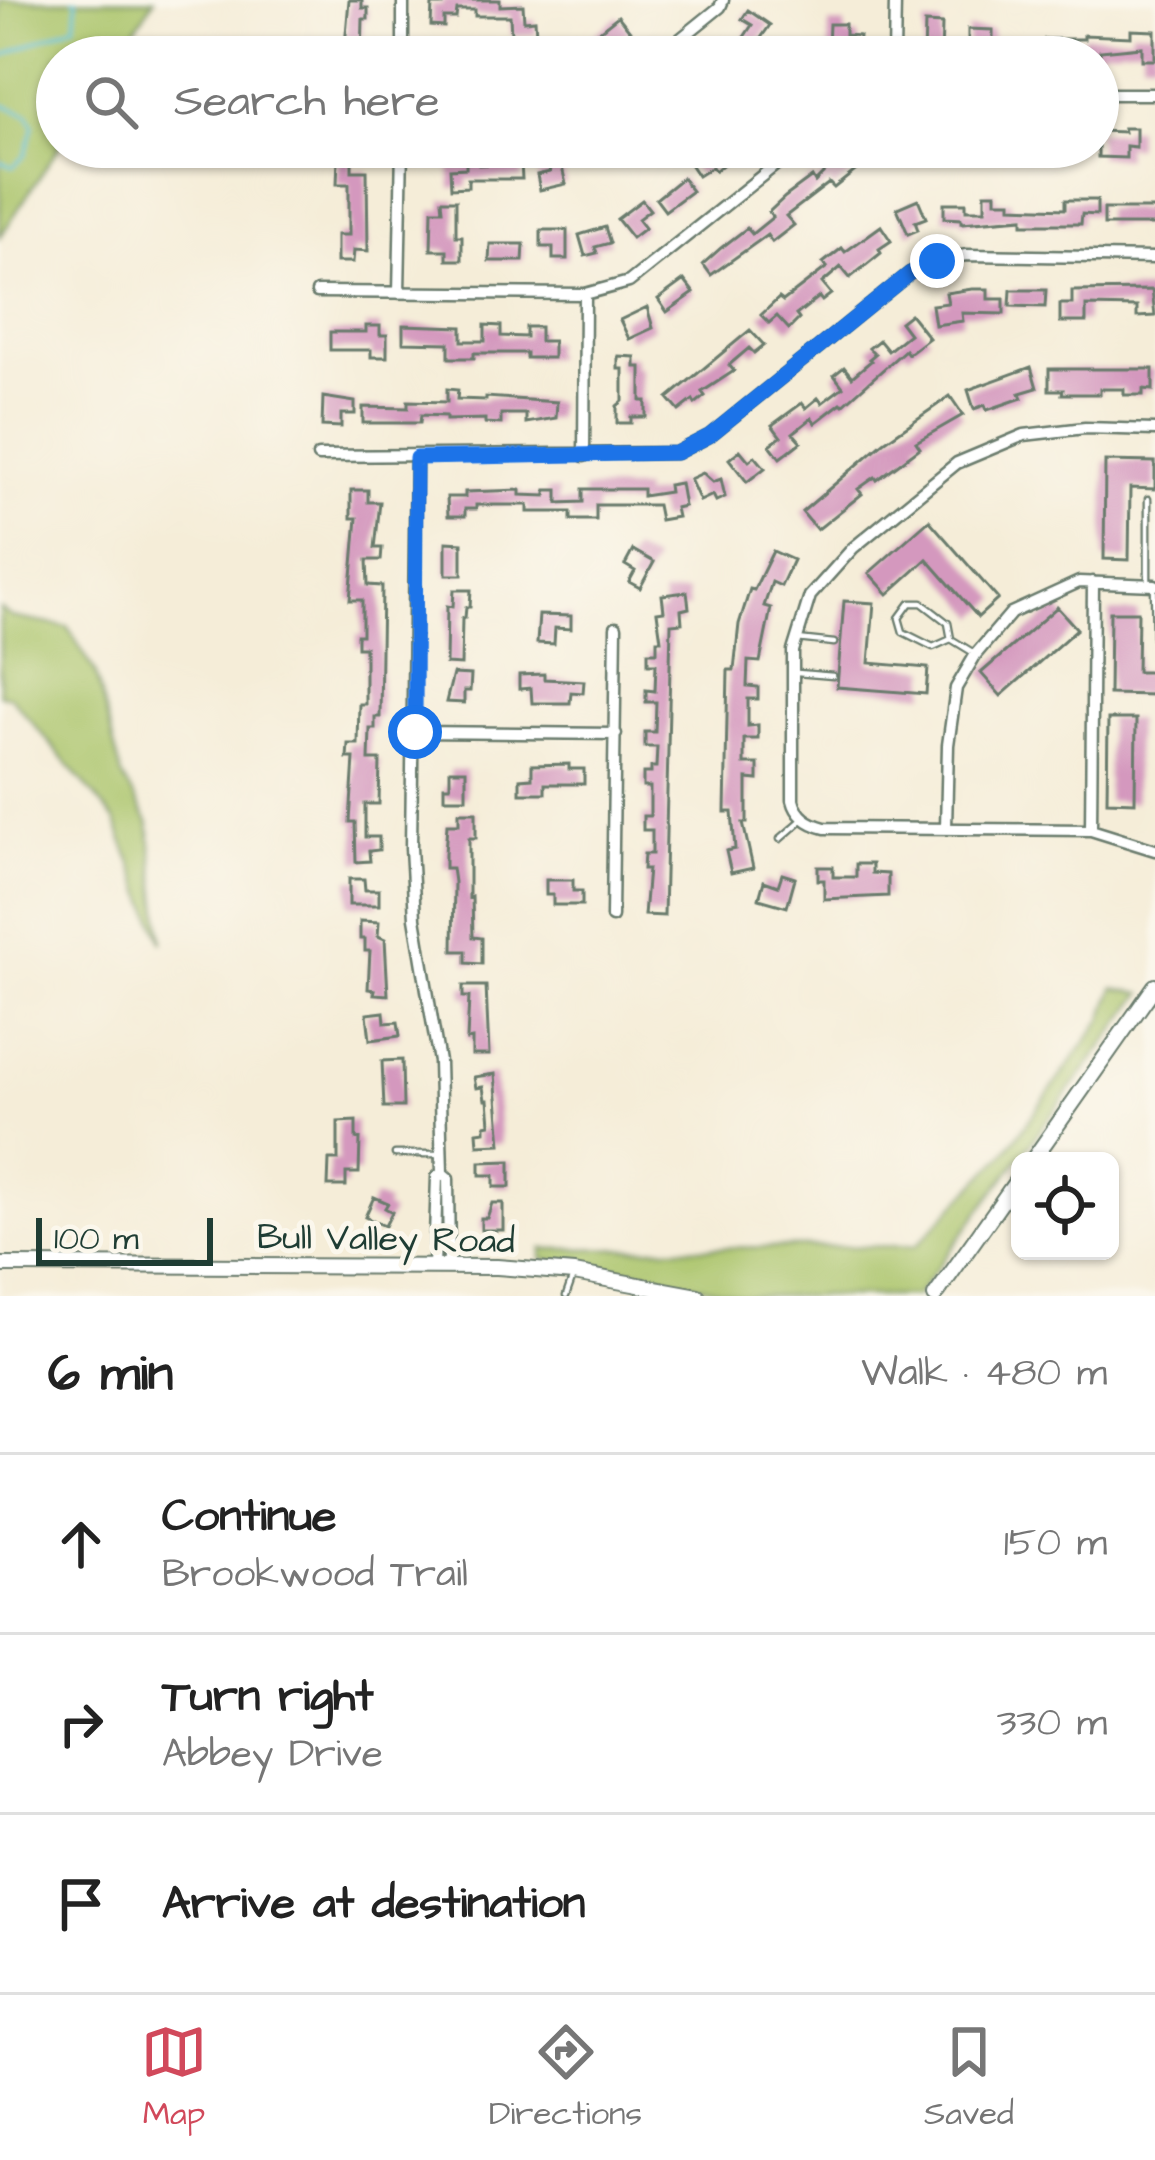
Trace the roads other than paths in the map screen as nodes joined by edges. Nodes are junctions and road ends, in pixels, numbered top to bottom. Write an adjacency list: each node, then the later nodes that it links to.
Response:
1 (403, 0): 4 (street)
2 (722, 0): 5 (street)
3 (895, 0): 6 (street)
4 (403, 36)
5 (684, 36)
6 (894, 36)
7 (1119, 94): 8 (street)
8 (1155, 94)
9 (402, 168): 13 (street)
10 (772, 168): 14 (street)
11 (1155, 258): 17 (street)
12 (317, 292): 13 (street)
13 (399, 293): 14 (street)
14 (585, 294): 17 (street)
15 (1155, 430): 23 (street)
16 (318, 456): 18 (street)
17 (584, 456): 18 (street)
18 (416, 458): 30 (street)
19 (1148, 499): 21 (lane)
20 (1093, 583): 21 (street); 27 (street); 34 (street)
21 (1153, 585): 25 (lane)
22 (616, 627): 31 (street)
23 (797, 639): 26 (lane); 28 (street)
24 (951, 639): 24 (lane); 27 (lane)
25 (1155, 639)
26 (834, 643)
27 (976, 654): 33 (street)
28 (791, 673): 29 (lane); 32 (street)
29 (833, 676)
30 (415, 732): 31 (street); 41 (street)
31 (616, 734): 37 (street)
32 (804, 818): 33 (street); 35 (lane)
33 (946, 828): 34 (street)
34 (1090, 830): 36 (street)
35 (780, 839)
36 (1155, 850)
37 (612, 917)
38 (1155, 986): 39 (street)
39 (1038, 1152)
40 (394, 1154): 41 (lane)
41 (442, 1154): 44 (street)
42 (1011, 1189): 48 (street)
43 (0, 1265): 44 (street, Bull Valley Road)
44 (442, 1266): 45 (street, Bull Valley Road)
45 (574, 1273): 46 (lane); 47 (street, Bull Valley Road)
46 (566, 1296)
47 (698, 1296)
48 (935, 1296)

